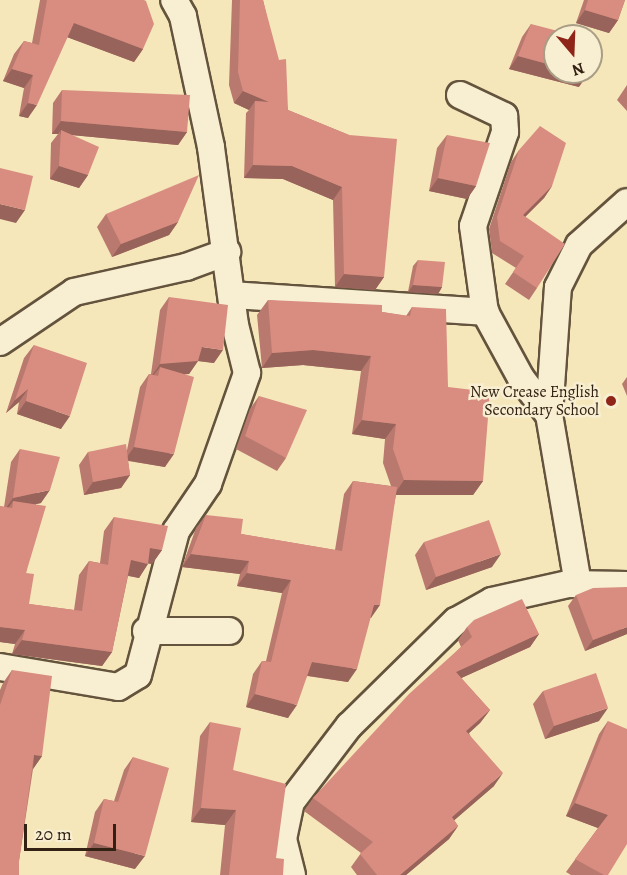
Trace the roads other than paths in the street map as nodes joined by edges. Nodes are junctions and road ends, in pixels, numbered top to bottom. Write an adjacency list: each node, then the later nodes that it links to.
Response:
1 (174, 0): 4 (street)
2 (460, 94): 6 (street)
3 (627, 202): 8 (street)
4 (227, 252): 5 (street); 7 (street)
5 (232, 295): 6 (street); 11 (street)
6 (485, 312): 8 (street)
7 (0, 342)
8 (549, 415): 9 (street)
9 (578, 584): 10 (street); 14 (street)
10 (627, 585)
11 (146, 631): 12 (street); 13 (street)
12 (229, 631)
13 (0, 667)
14 (292, 875)

